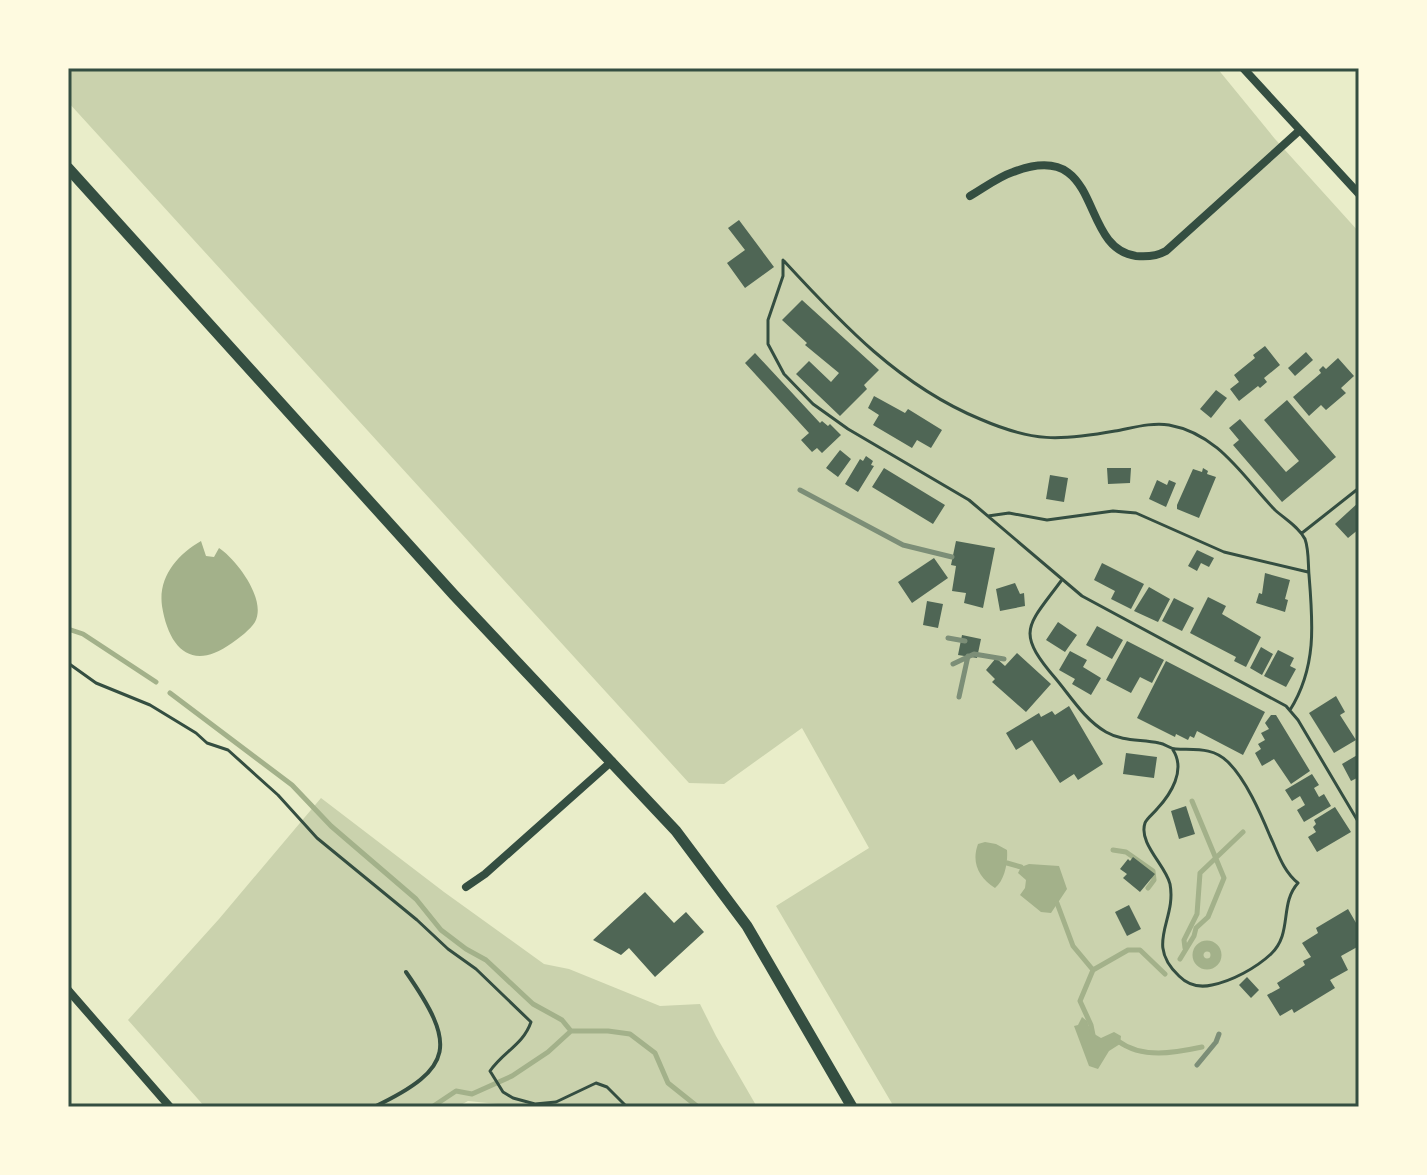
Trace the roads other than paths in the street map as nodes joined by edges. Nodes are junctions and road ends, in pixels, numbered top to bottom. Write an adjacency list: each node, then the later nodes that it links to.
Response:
1 (1243, 68): 2 (street)
2 (1300, 130): 4 (street); 5 (street)
3 (68, 168): 6 (main road)
4 (1359, 194)
5 (970, 196)
6 (612, 761): 7 (street); 12 (main road)
7 (466, 887)
8 (406, 972): 11 (lane)
9 (68, 990): 10 (street)
10 (170, 1107)
11 (374, 1107)
12 (852, 1107)

